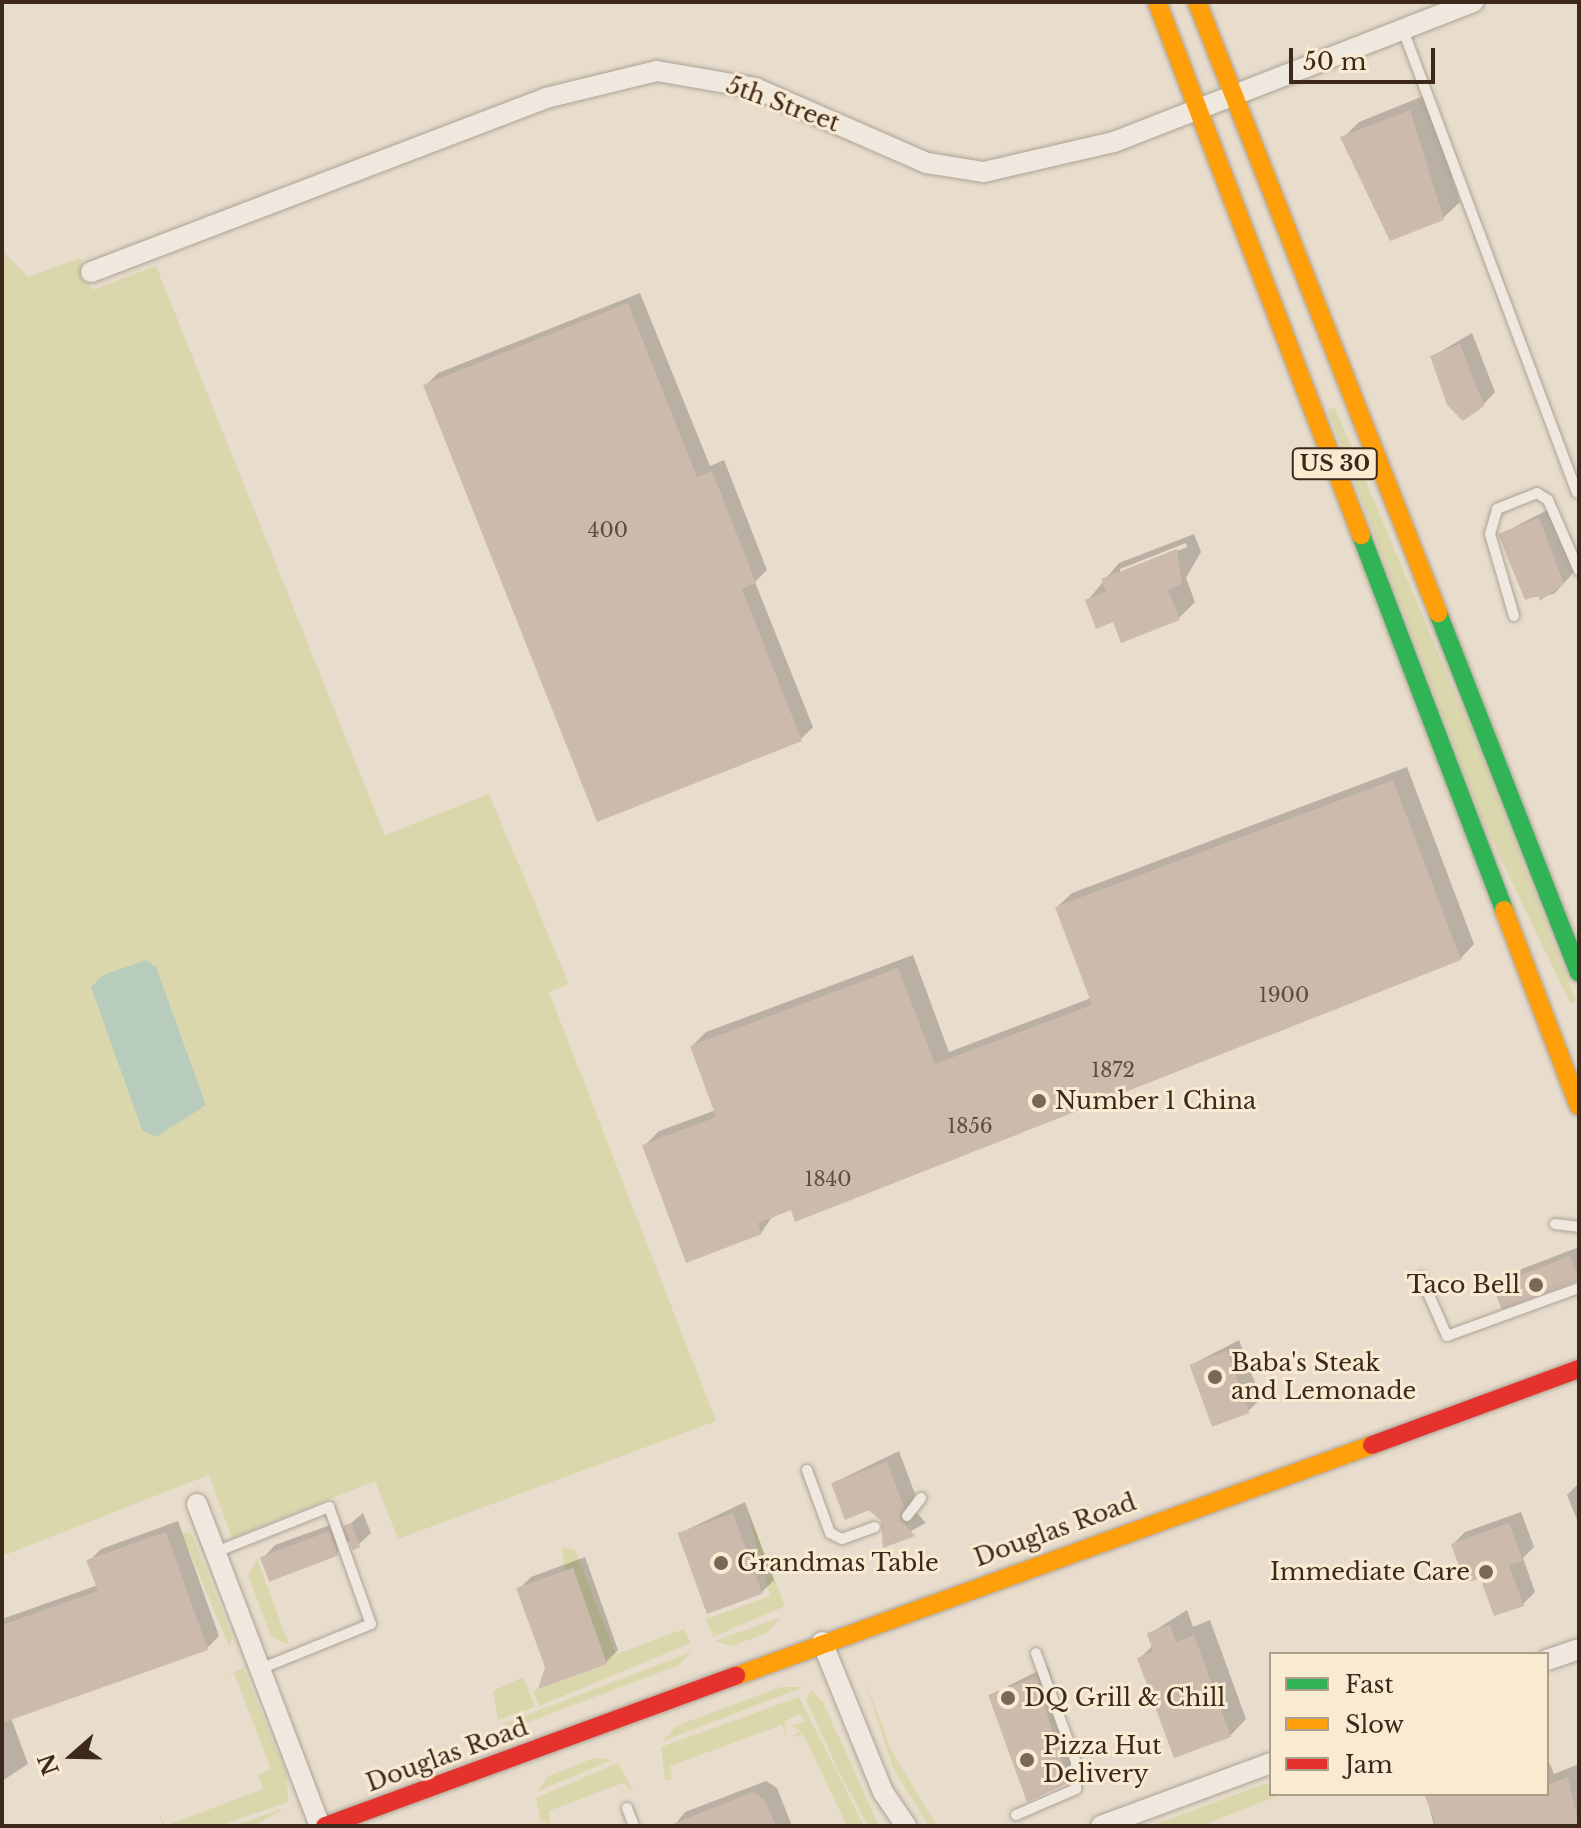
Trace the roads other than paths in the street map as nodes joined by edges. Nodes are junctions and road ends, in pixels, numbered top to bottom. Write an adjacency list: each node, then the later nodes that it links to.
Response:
1 (1157, 2): 6 (main road, US 30)
2 (1197, 2): 5 (main road, US 30)
3 (1474, 2): 4 (street, 5th Street)
4 (1403, 30): 5 (street, 5th Street); 8 (lane)
5 (1234, 96): 6 (street, 5th Street); 11 (main road, US 30)
6 (1197, 109): 7 (street, 5th Street); 12 (main road, US 30)
7 (91, 272)
8 (1577, 492)
9 (1579, 571): 10 (lane)
10 (1514, 616)
11 (1579, 972)
12 (1579, 1106)
13 (1555, 1224): 14 (lane)
14 (1579, 1227)
15 (1421, 1277): 16 (lane)
16 (1579, 1288)
17 (1579, 1369): 24 (main road, Douglas Road)
18 (807, 1470): 22 (lane)
19 (921, 1498): 21 (lane)
20 (197, 1504): 23 (street)
21 (907, 1516)
22 (875, 1527)
23 (216, 1552): 28 (street); 28 (lane)
24 (822, 1642): 32 (main road, Douglas Road); 34 (street)
25 (1579, 1649): 27 (street)
26 (1036, 1653): 31 (lane)
27 (1549, 1659)
28 (260, 1669): 32 (street)
29 (1269, 1764): 35 (street)
30 (627, 1808): 33 (lane)
31 (1016, 1815)
32 (322, 1826)
33 (634, 1826)
34 (906, 1826)
35 (1101, 1826)

